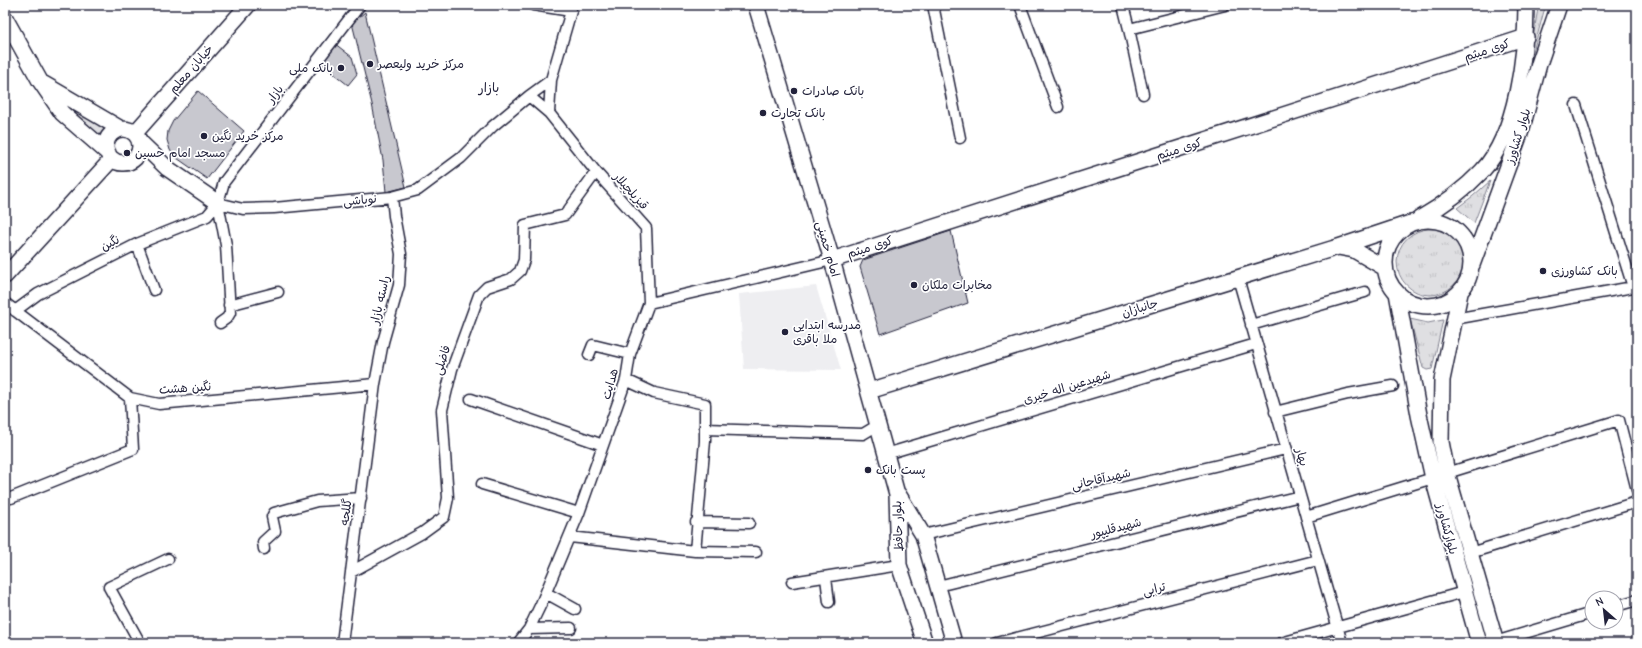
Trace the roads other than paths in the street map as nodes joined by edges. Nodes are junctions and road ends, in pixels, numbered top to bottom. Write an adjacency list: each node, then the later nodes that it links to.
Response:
1 (248, 5): 22 (main road, خیابان معلم)
2 (360, 5): 29 (street, بازار)
3 (533, 5): 11 (street)
4 (756, 5): 33 (main road, امام خمینی)
5 (934, 5): 23 (street)
6 (1020, 5): 20 (street)
7 (1123, 5): 13 (street)
8 (1225, 5): 13 (street)
9 (1526, 5): 14 (main road, بلوار کشاورز)
10 (1559, 5): 34 (main road, بلوار کشاورز)
11 (570, 8): 15 (street)
12 (5, 18): 16 (main road)
13 (1129, 29): 17 (street)
14 (1526, 37): 30 (main road, بلوار کشاورز); 33 (main road, کوی میثم)
15 (551, 80): 18 (street, نوباشی); 21 (street)
16 (40, 81): 22 (main road, نوباشی); 24 (main road)
17 (1143, 94)
18 (529, 96): 21 (street, قیزیلچیلار); 28 (street, نوباشی)
19 (1576, 105): 38 (street)
20 (1058, 107)
21 (549, 113): 27 (street, قیزیلچیلار)
22 (132, 135): 24 (main road); 25 (main road); 26 (main road, نوباشی)
23 (960, 138)
24 (110, 156): 25 (main road); 36 (main road)
25 (129, 162): 26 (main road)
26 (167, 168): 29 (main road, نوباشی)
27 (596, 172): 45 (street, قیزیلچیلار); 87 (street, فاضلی)
28 (392, 198): 29 (street, نوباشی); 55 (street, راسته بازار)
29 (218, 204): 31 (street, نگین); 46 (street)
30 (1414, 222): 32 (main road, جانبازان); 34 (main road); 35 (main road)
31 (137, 244): 39 (street); 47 (street, نگین)
32 (1338, 247): 35 (main road); 37 (main road, جانبازان)
33 (832, 260): 45 (street); 57 (main road, امام خمینی)
34 (1472, 266): 43 (main road)
35 (1385, 268): 42 (main road)
36 (5, 276)
37 (1238, 278): 50 (street, بهار); 57 (main road, جانبازان)
38 (1635, 287): 48 (street)
39 (154, 290)
40 (278, 292): 46 (street)
41 (1365, 292): 50 (street)
42 (1397, 293): 43 (main road); 66 (main road, بلوارکشاورز)
43 (1460, 293): 48 (main road, بلوارکشاورز)
44 (5, 303): 47 (street, نگین هشت)
45 (649, 303): 52 (street, هدایت)
46 (229, 305): 49 (street)
47 (15, 311): 58 (street, نگین هشت)
48 (1454, 319): 66 (main road, بلوارکشاورز)
49 (220, 323)
50 (1250, 325): 51 (street, بهار)
51 (1256, 344): 60 (street, بهار); 65 (street, شهیدعین اله خیری)
52 (630, 354): 53 (street); 54 (street, هدایت)
53 (589, 355)
54 (626, 380): 62 (street); 63 (street, هدایت)
55 (376, 384): 58 (street, نگین هشت); 72 (street, گللجه)
56 (1393, 386): 60 (street)
57 (868, 391): 61 (main road, امام خمینی)
58 (130, 398): 71 (street)
59 (471, 398): 63 (street)
60 (1275, 412): 64 (street, بهار)
61 (878, 425): 62 (street); 65 (main road, امام خمینی)
62 (705, 429): 76 (street)
63 (603, 445): 74 (street, هدایت)
64 (1286, 449): 70 (street, بهار); 78 (street, شهیدآقاجانی)
65 (886, 454): 69 (main road, امام خمینی)
66 (1440, 476): 68 (street); 75 (street); 83 (main road, بلوارکشاورز); 91 (main road, بلوارکشاورز)
67 (482, 484): 74 (street)
68 (1637, 490)
69 (897, 494): 78 (main road, بلوار حافظ); 86 (main road, بلوار حافظ)
70 (1300, 496): 75 (street, بهار); 90 (street, شهیدقلیپور)
71 (11, 498)
72 (361, 498): 80 (street); 87 (street, گللجه)
73 (1637, 502): 83 (street)
74 (579, 513): 79 (street, هدایت)
75 (1306, 517): 85 (street, بهار)
76 (696, 522): 77 (street); 81 (street)
77 (749, 523)
78 (923, 535): 90 (main road, بلوار حافظ)
79 (570, 537): 81 (street); 92 (street, هدایت)
80 (264, 549)
81 (695, 551): 82 (street)
82 (756, 552)
83 (1470, 553): 101 (main road, بلوارکشاورز)
84 (168, 559): 102 (street)
85 (1318, 560): 99 (street, بهار); 107 (street, ترابی)
86 (899, 565): 88 (street); 105 (main road, بلوار حافظ)
87 (351, 572): 103 (street, گللجه)
88 (826, 578): 89 (street); 94 (street)
89 (792, 582)
90 (938, 586): 106 (main road, بلوار حافظ)
91 (1464, 592): 99 (street); 110 (main road, بلوارکشاورز)
92 (546, 593): 96 (street); 100 (street, هدایت)
93 (1637, 600): 95 (street)
94 (829, 602)
95 (1624, 604)
96 (575, 609)
97 (1584, 615): 101 (street)
98 (571, 628): 100 (street)
99 (1338, 628): 108 (street); 109 (street, بهار)
100 (529, 629): 104 (street, هدایت)
101 (1496, 642)
102 (140, 643)
103 (342, 643)
104 (518, 643)
105 (924, 643)
106 (954, 643)
107 (997, 643)
108 (1281, 643)
109 (1342, 643)
110 (1479, 643)

